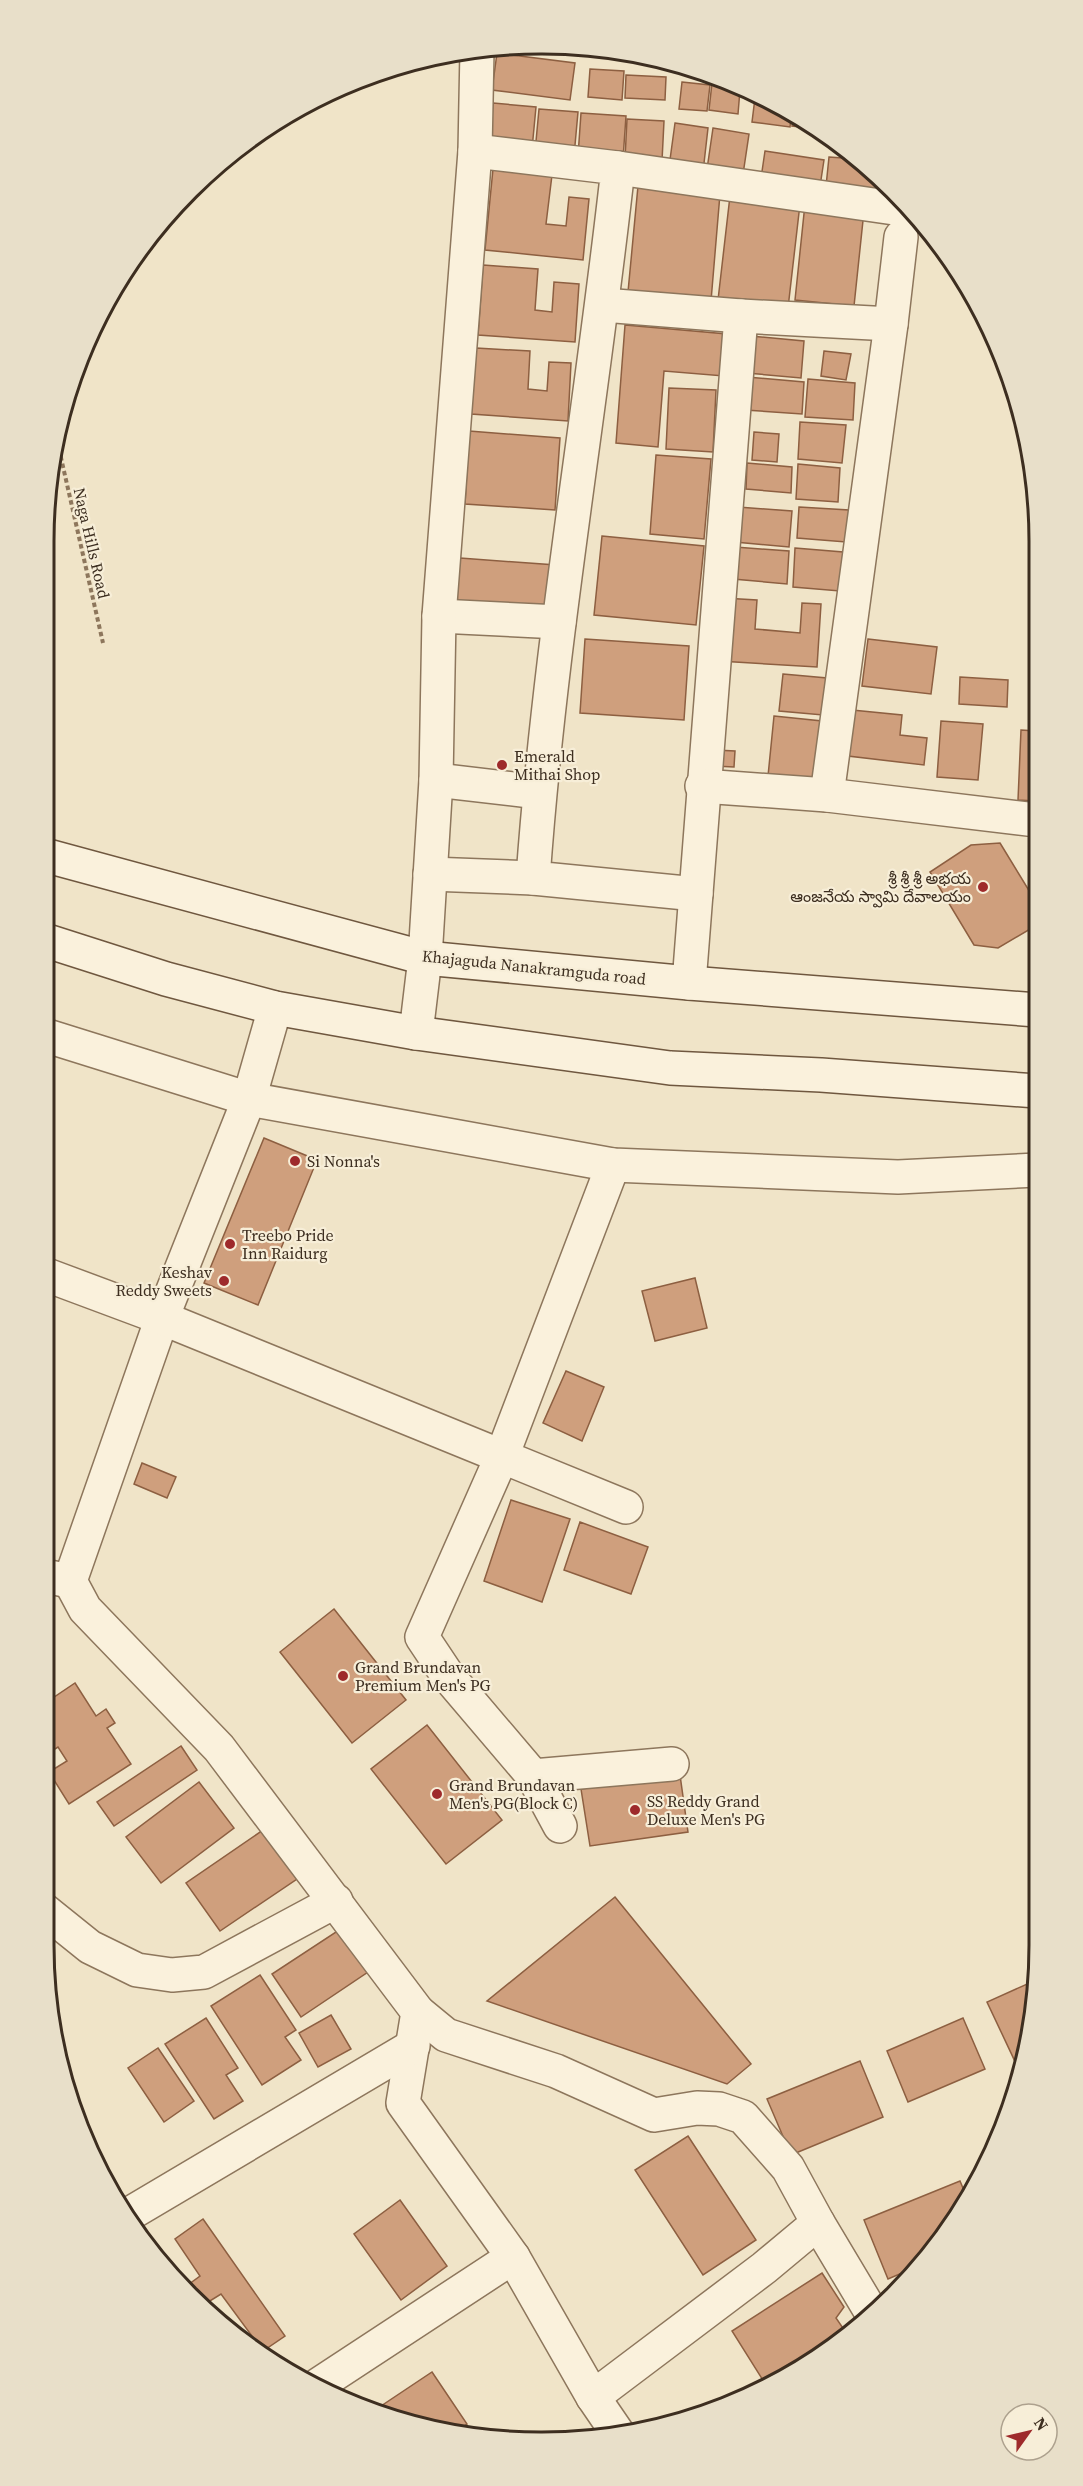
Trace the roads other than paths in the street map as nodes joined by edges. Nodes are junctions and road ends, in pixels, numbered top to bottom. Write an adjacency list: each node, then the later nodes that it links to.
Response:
1 (477, 58): 2 (street)
2 (475, 151): 3 (street); 8 (street)
3 (618, 168): 4 (street); 5 (street)
4 (904, 223): 7 (street)
5 (603, 305): 6 (street); 9 (street)
6 (741, 316): 7 (street); 11 (street)
7 (891, 324): 13 (street)
8 (439, 616): 9 (street); 10 (street)
9 (559, 622): 12 (street)
10 (436, 780): 12 (street); 16 (street)
11 (702, 786): 13 (street); 18 (street)
12 (539, 792): 17 (street)
13 (827, 795): 14 (street)
14 (1029, 819)
15 (54, 858): 20 (street, Khajaguda Nanakramguda road)
16 (430, 874): 17 (street); 20 (street)
17 (533, 878): 18 (street)
18 (696, 894): 21 (street)
19 (54, 943): 22 (street)
20 (425, 958): 21 (street, Khajaguda Nanakramguda road); 24 (street)
21 (688, 983): 23 (street, Khajaguda Nanakramguda road)
22 (275, 1008): 24 (street); 27 (street)
23 (1029, 1009)
24 (416, 1033): 26 (street)
25 (54, 1038): 27 (street)
26 (1029, 1090)
27 (249, 1100): 28 (street); 31 (street)
28 (613, 1165): 29 (street); 32 (street)
29 (1029, 1170)
30 (54, 1278): 31 (street)
31 (162, 1318): 32 (street); 34 (street)
32 (502, 1456): 33 (street); 36 (street)
33 (626, 1508)
34 (57, 1578): 38 (street)
35 (672, 1764): 36 (street)
36 (533, 1776): 37 (street)
37 (560, 1826)
38 (336, 1901): 39 (street); 40 (street)
39 (54, 1918)
40 (418, 2012): 41 (street); 43 (street)
41 (413, 2046): 42 (street); 44 (street)
42 (134, 2211)
43 (818, 2223): 45 (street); 47 (street)
44 (513, 2257): 46 (street); 47 (street)
45 (868, 2306)
46 (324, 2381)
47 (593, 2397): 48 (street)
48 (613, 2427)

